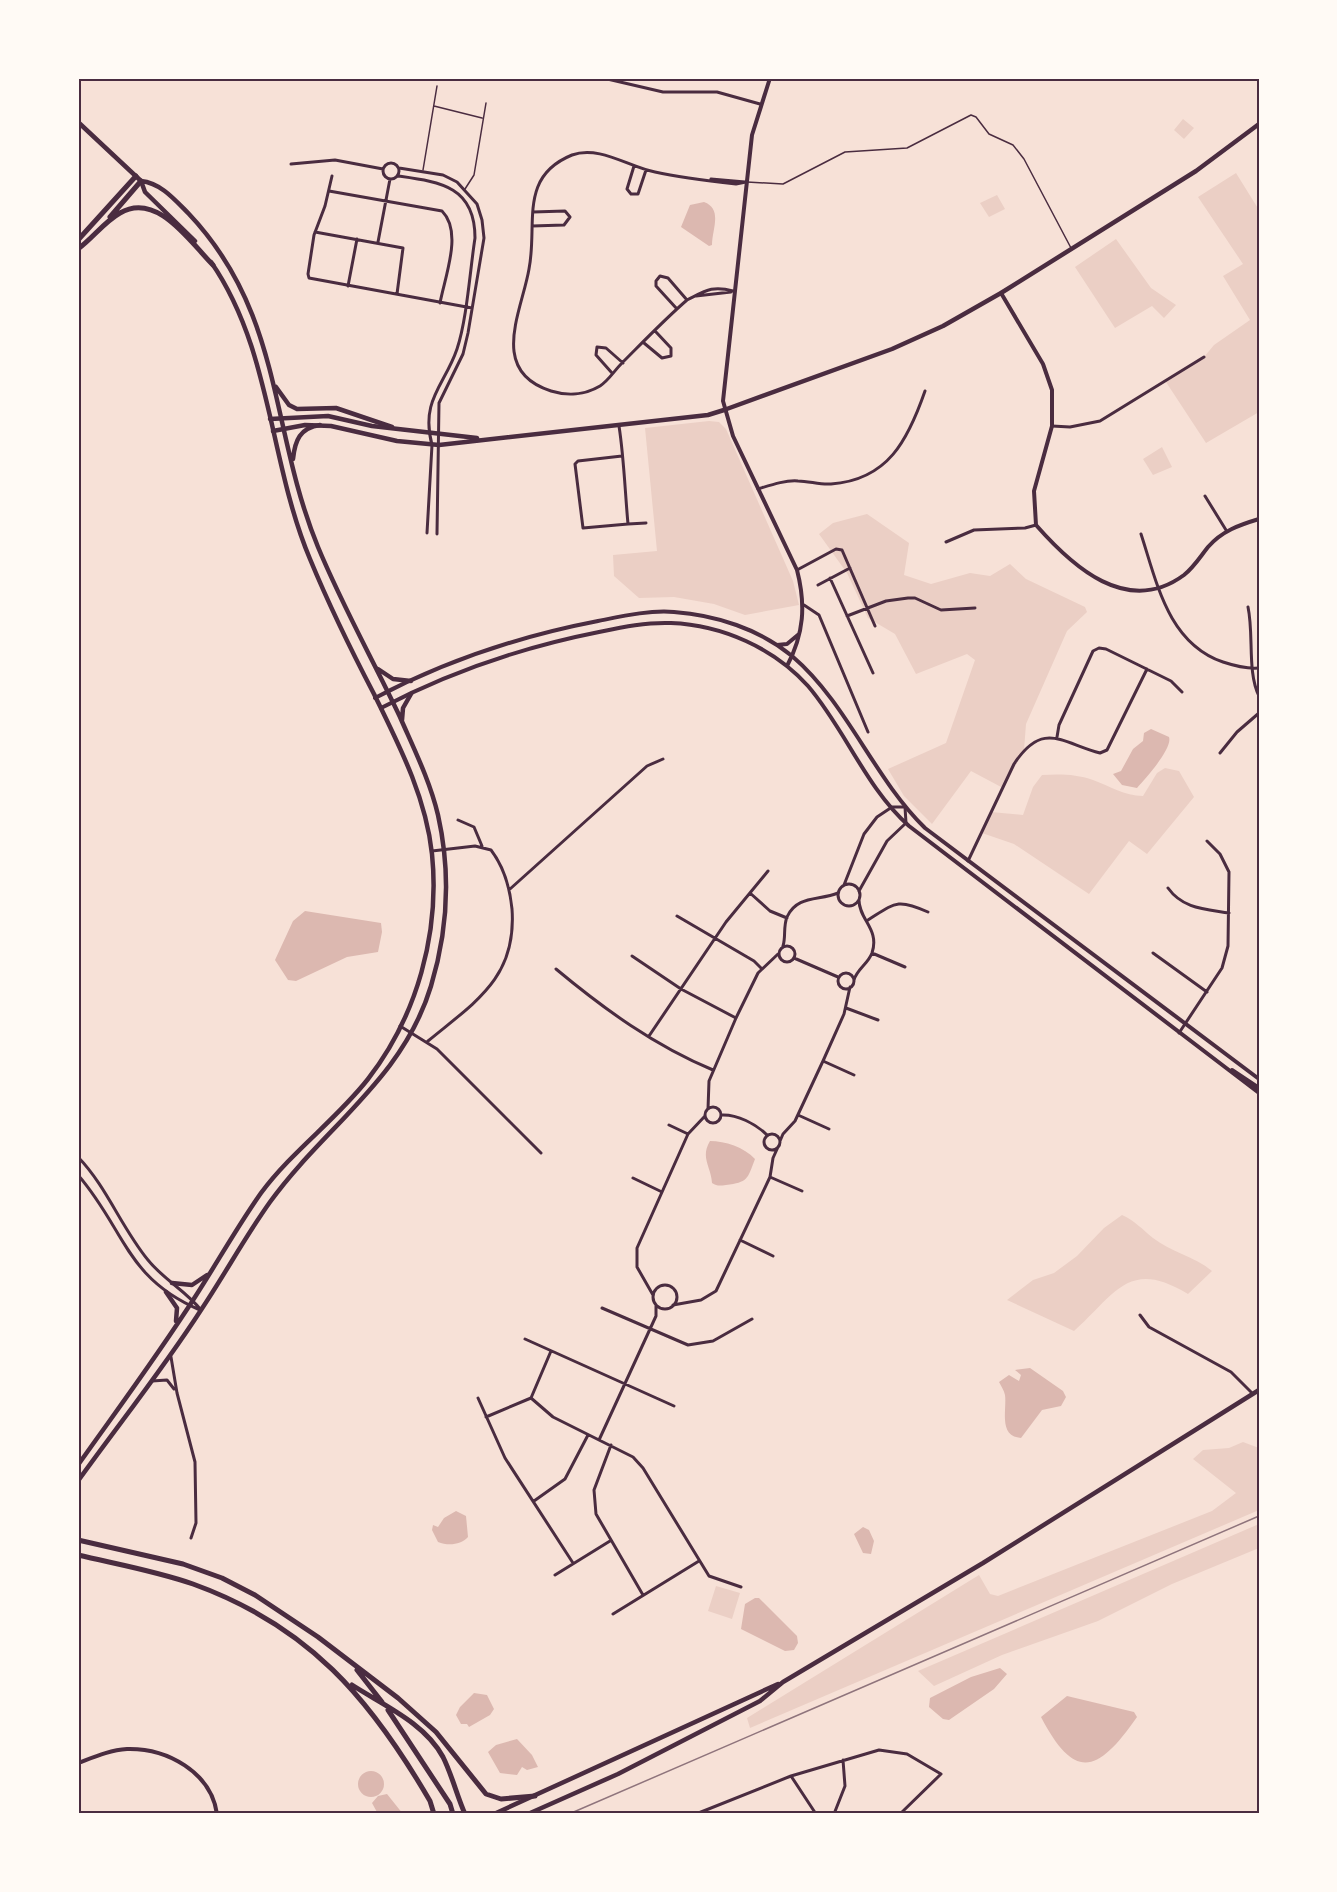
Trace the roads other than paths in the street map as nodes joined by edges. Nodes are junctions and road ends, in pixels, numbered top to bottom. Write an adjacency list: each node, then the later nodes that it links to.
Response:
1 (603, 78): 5 (street)
2 (770, 78): 5 (street)
3 (437, 86): 6 (lane)
4 (486, 103): 7 (lane)
5 (760, 104): 21 (street)
6 (434, 106): 7 (lane); 15 (lane)
7 (484, 119): 22 (lane)
8 (78, 122): 16 (main road)
9 (1259, 124): 33 (main road)
10 (291, 164): 13 (street)
11 (634, 166): 14 (street); 14 (street); 25 (street)
12 (399, 168): 13 (street); 15 (street); 18 (street)
13 (383, 169): 19 (street)
14 (646, 170): 21 (street)
15 (423, 171): 22 (street)
16 (136, 176): 20 (main road); 30 (highway)
17 (332, 176): 23 (street)
18 (398, 176): 19 (street); 41 (street)
19 (390, 179): 24 (street)
20 (141, 181): 27 (highway); 34 (main road); 49 (main road)
21 (746, 182): 33 (lane); 36 (street)
22 (465, 189): 42 (street)
23 (329, 191): 24 (street); 28 (street)
24 (385, 201): 31 (street); 40 (street)
25 (533, 212): 26 (street); 26 (street)
26 (532, 226): 48 (street)
27 (98, 232): 32 (highway); 34 (highway)
28 (315, 232): 29 (street); 35 (street)
29 (357, 239): 31 (street); 35 (street)
30 (78, 240)
31 (378, 243): 38 (street)
32 (78, 249)
33 (1071, 249): 37 (main road)
34 (213, 265): 53 (main road)
35 (348, 286): 38 (street)
36 (733, 291): 39 (street); 51 (street)
37 (1001, 293): 51 (main road); 56 (street)
38 (397, 295): 40 (street)
39 (687, 300): 43 (street); 43 (street)
40 (440, 303): 41 (street)
41 (464, 307): 42 (street); 60 (street)
42 (472, 308): 61 (street)
43 (677, 309): 44 (street)
44 (655, 332): 45 (street); 45 (street)
45 (645, 343): 47 (street)
46 (1204, 357): 56 (street)
47 (622, 363): 48 (street); 48 (street)
48 (613, 374)
49 (273, 382): 52 (main road); 57 (main road)
50 (925, 391): 67 (street)
51 (724, 410): 54 (main road); 67 (street)
52 (281, 417): 53 (main road); 57 (main road); 58 (main road)
53 (270, 419): 59 (main road)
54 (618, 424): 62 (main road); 65 (street)
55 (320, 425): 58 (main road); 63 (main road); 66 (main road)
56 (1052, 426): 74 (street)
57 (392, 427): 60 (main road)
58 (284, 429): 59 (main road); 66 (main road)
59 (273, 431): 105 (main road)
60 (429, 434): 61 (main road); 63 (street)
61 (438, 434): 62 (main road); 64 (street)
62 (486, 439): 64 (main road)
63 (432, 445): 64 (main road); 69 (street)
64 (439, 445): 70 (street)
65 (622, 456): 73 (street); 73 (street)
66 (292, 465): 95 (main road)
67 (758, 489): 81 (street)
68 (1205, 496): 75 (street)
69 (427, 507): 70 (street); 76 (street)
70 (436, 507): 77 (street)
71 (1259, 519): 75 (street)
72 (646, 523): 73 (street)
73 (628, 524)
74 (1036, 525): 79 (street); 84 (street)
75 (1226, 530): 84 (street)
76 (427, 533)
77 (436, 534)
78 (1141, 534): 84 (street)
79 (946, 542)
80 (850, 568): 81 (street); 82 (street); 87 (street)
81 (796, 570): 85 (street)
82 (830, 578): 83 (street); 89 (street)
83 (818, 585)
84 (1158, 587): 96 (street)
85 (804, 605): 91 (street); 110 (street)
86 (1248, 607): 96 (street)
87 (867, 608): 88 (street); 89 (street); 90 (street)
88 (975, 608)
89 (847, 616): 99 (street)
90 (875, 626)
91 (801, 631): 92 (street); 93 (street)
92 (776, 645): 93 (street); 100 (street)
93 (792, 657): 94 (street); 115 (street)
94 (787, 666): 103 (street); 114 (street)
95 (376, 667): 100 (main road); 101 (main road)
96 (1252, 668): 97 (street); 104 (street)
97 (1259, 668)
98 (1147, 669): 102 (street); 111 (street); 111 (street)
99 (873, 673)
100 (411, 681): 101 (street)
101 (388, 692): 105 (street); 106 (main road)
102 (1182, 692)
103 (411, 694): 106 (street); 109 (main road)
104 (1259, 696)
105 (375, 698): 107 (main road)
106 (393, 702): 107 (street); 109 (main road)
107 (381, 708): 121 (main road)
108 (1259, 713): 112 (street)
109 (402, 723): 120 (main road)
110 (868, 732)
111 (1057, 737): 122 (street)
112 (1220, 753)
113 (663, 759): 126 (street)
114 (892, 807): 115 (street); 117 (street); 124 (street)
115 (905, 807): 117 (street); 122 (street)
116 (458, 820): 119 (street)
117 (906, 823): 127 (street); 169 (street)
118 (1207, 841): 136 (street)
119 (482, 846): 120 (street); 126 (street)
120 (445, 850): 121 (street); 168 (main road)
121 (432, 851): 167 (main road)
122 (969, 861): 166 (street)
123 (768, 871): 128 (street)
124 (844, 885): 127 (street); 129 (street)
125 (1168, 888): 136 (street)
126 (510, 889): 171 (street)
127 (859, 891): 132 (street)
128 (750, 893): 138 (street); 140 (street)
129 (838, 893): 130 (street); 131 (street)
130 (832, 895): 131 (street); 138 (street)
131 (838, 898): 133 (street)
132 (859, 900): 133 (street); 135 (street)
133 (851, 906): 135 (street)
134 (928, 912): 139 (street)
135 (863, 913): 139 (street)
136 (1229, 913): 161 (street)
137 (677, 916): 140 (street)
138 (787, 918): 141 (street)
139 (868, 920): 144 (street)
140 (714, 939): 153 (street); 160 (street)
141 (784, 939): 142 (street); 143 (street)
142 (783, 946): 143 (street); 146 (street)
143 (790, 946): 148 (street)
144 (872, 953): 151 (street); 154 (street)
145 (1154, 953): 161 (street)
146 (778, 954): 149 (street); 150 (street)
147 (632, 956): 160 (street)
148 (794, 958): 150 (street); 156 (street)
149 (773, 961): 150 (street); 153 (street)
150 (781, 961)
151 (905, 967)
152 (556, 969): 170 (street)
153 (762, 969): 164 (street)
154 (858, 972): 155 (street); 157 (street)
155 (849, 974): 156 (street); 157 (street)
156 (838, 977): 159 (street)
157 (854, 980): 158 (street)
158 (850, 987): 159 (street); 162 (street)
159 (842, 988): 162 (street)
160 (681, 989): 164 (street); 170 (street)
161 (1207, 992): 166 (street)
162 (846, 998): 163 (street)
163 (846, 1008): 165 (street); 172 (street)
164 (736, 1018): 173 (street)
165 (878, 1020)
166 (1186, 1024): 169 (street); 176 (street)
167 (400, 1026): 168 (street); 206 (main road)
168 (410, 1032): 171 (street); 220 (main road)
169 (1179, 1034): 174 (street)
170 (649, 1036): 173 (street)
171 (428, 1041): 196 (street)
172 (824, 1061): 175 (street); 183 (street)
173 (713, 1070): 179 (street)
174 (1229, 1070): 177 (street); 178 (street)
175 (854, 1076)
176 (1259, 1079)
177 (1259, 1088)
178 (1259, 1093)
179 (710, 1101): 180 (street); 181 (street)
180 (714, 1107): 181 (street); 182 (street)
181 (708, 1109): 184 (street)
182 (721, 1115): 185 (street); 192 (street)
183 (798, 1115): 188 (street); 191 (street)
184 (705, 1116): 185 (street); 186 (street)
185 (710, 1122): 186 (street)
186 (700, 1124): 189 (street)
187 (669, 1125): 189 (street)
188 (829, 1129)
189 (688, 1134): 203 (street)
190 (775, 1134): 191 (street); 192 (street); 193 (street)
191 (783, 1134): 193 (street)
192 (767, 1135): 195 (street)
193 (780, 1141): 194 (street)
194 (778, 1147): 195 (street); 198 (street)
195 (767, 1148): 198 (street)
196 (541, 1153)
197 (78, 1157): 207 (street)
198 (773, 1158): 200 (street)
199 (78, 1175): 210 (street)
200 (770, 1177): 202 (street); 204 (street)
201 (633, 1178): 203 (street)
202 (802, 1191)
203 (662, 1192): 208 (street)
204 (740, 1240): 205 (street); 214 (street)
205 (773, 1256)
206 (209, 1273): 207 (main road); 213 (main road)
207 (172, 1283): 213 (street)
208 (650, 1287): 209 (street); 211 (street)
209 (658, 1288): 211 (street); 212 (street)
210 (166, 1292): 215 (street); 224 (main road)
211 (653, 1295): 216 (street)
212 (676, 1296): 214 (street); 217 (street)
213 (193, 1300): 215 (main road); 220 (street)
214 (682, 1302): 217 (street)
215 (189, 1305): 220 (street); 224 (main road)
216 (656, 1305): 219 (street); 222 (street)
217 (673, 1305): 219 (street)
218 (602, 1308): 225 (street)
219 (664, 1309): 222 (street)
220 (201, 1310): 228 (main road)
221 (1140, 1315): 233 (street)
222 (656, 1316): 225 (street)
223 (752, 1319): 225 (street)
224 (173, 1330): 241 (main road)
225 (650, 1330): 230 (street)
226 (525, 1339): 227 (street)
227 (551, 1351): 230 (street); 235 (street)
228 (170, 1354): 229 (main road); 232 (street)
229 (150, 1381): 232 (street); 242 (main road)
230 (626, 1384): 236 (street); 239 (street)
231 (1259, 1390): 233 (main road)
232 (177, 1393): 244 (street)
233 (1253, 1394): 255 (main road)
234 (478, 1398): 237 (street)
235 (531, 1398): 237 (street); 238 (street)
236 (674, 1406)
237 (486, 1417): 243 (street)
238 (588, 1435): 239 (street); 243 (street)
239 (599, 1440): 240 (street)
240 (611, 1446): 246 (street); 248 (street)
241 (78, 1465)
242 (78, 1481)
243 (534, 1501): 249 (street)
244 (191, 1538)
245 (78, 1540): 254 (highway)
246 (610, 1541): 249 (street); 252 (street)
247 (78, 1556): 256 (highway)
248 (699, 1561): 251 (street); 252 (street)
249 (573, 1563): 250 (street)
250 (555, 1575)
251 (741, 1587)
252 (644, 1595): 253 (street)
253 (613, 1614)
254 (352, 1664): 257 (highway); 261 (highway)
255 (783, 1682): 261 (main road); 267 (main road)
256 (348, 1683): 257 (highway); 263 (highway)
257 (386, 1707): 264 (highway); 265 (highway)
258 (843, 1760): 260 (street); 270 (street); 271 (street)
259 (78, 1763): 262 (street)
260 (791, 1776): 268 (street); 269 (street)
261 (535, 1796): 266 (main road)
262 (217, 1814)
263 (434, 1814)
264 (453, 1814)
265 (465, 1814)
266 (494, 1814)
267 (528, 1814)
268 (696, 1814)
269 (816, 1814)
270 (834, 1814)
271 (900, 1814)

